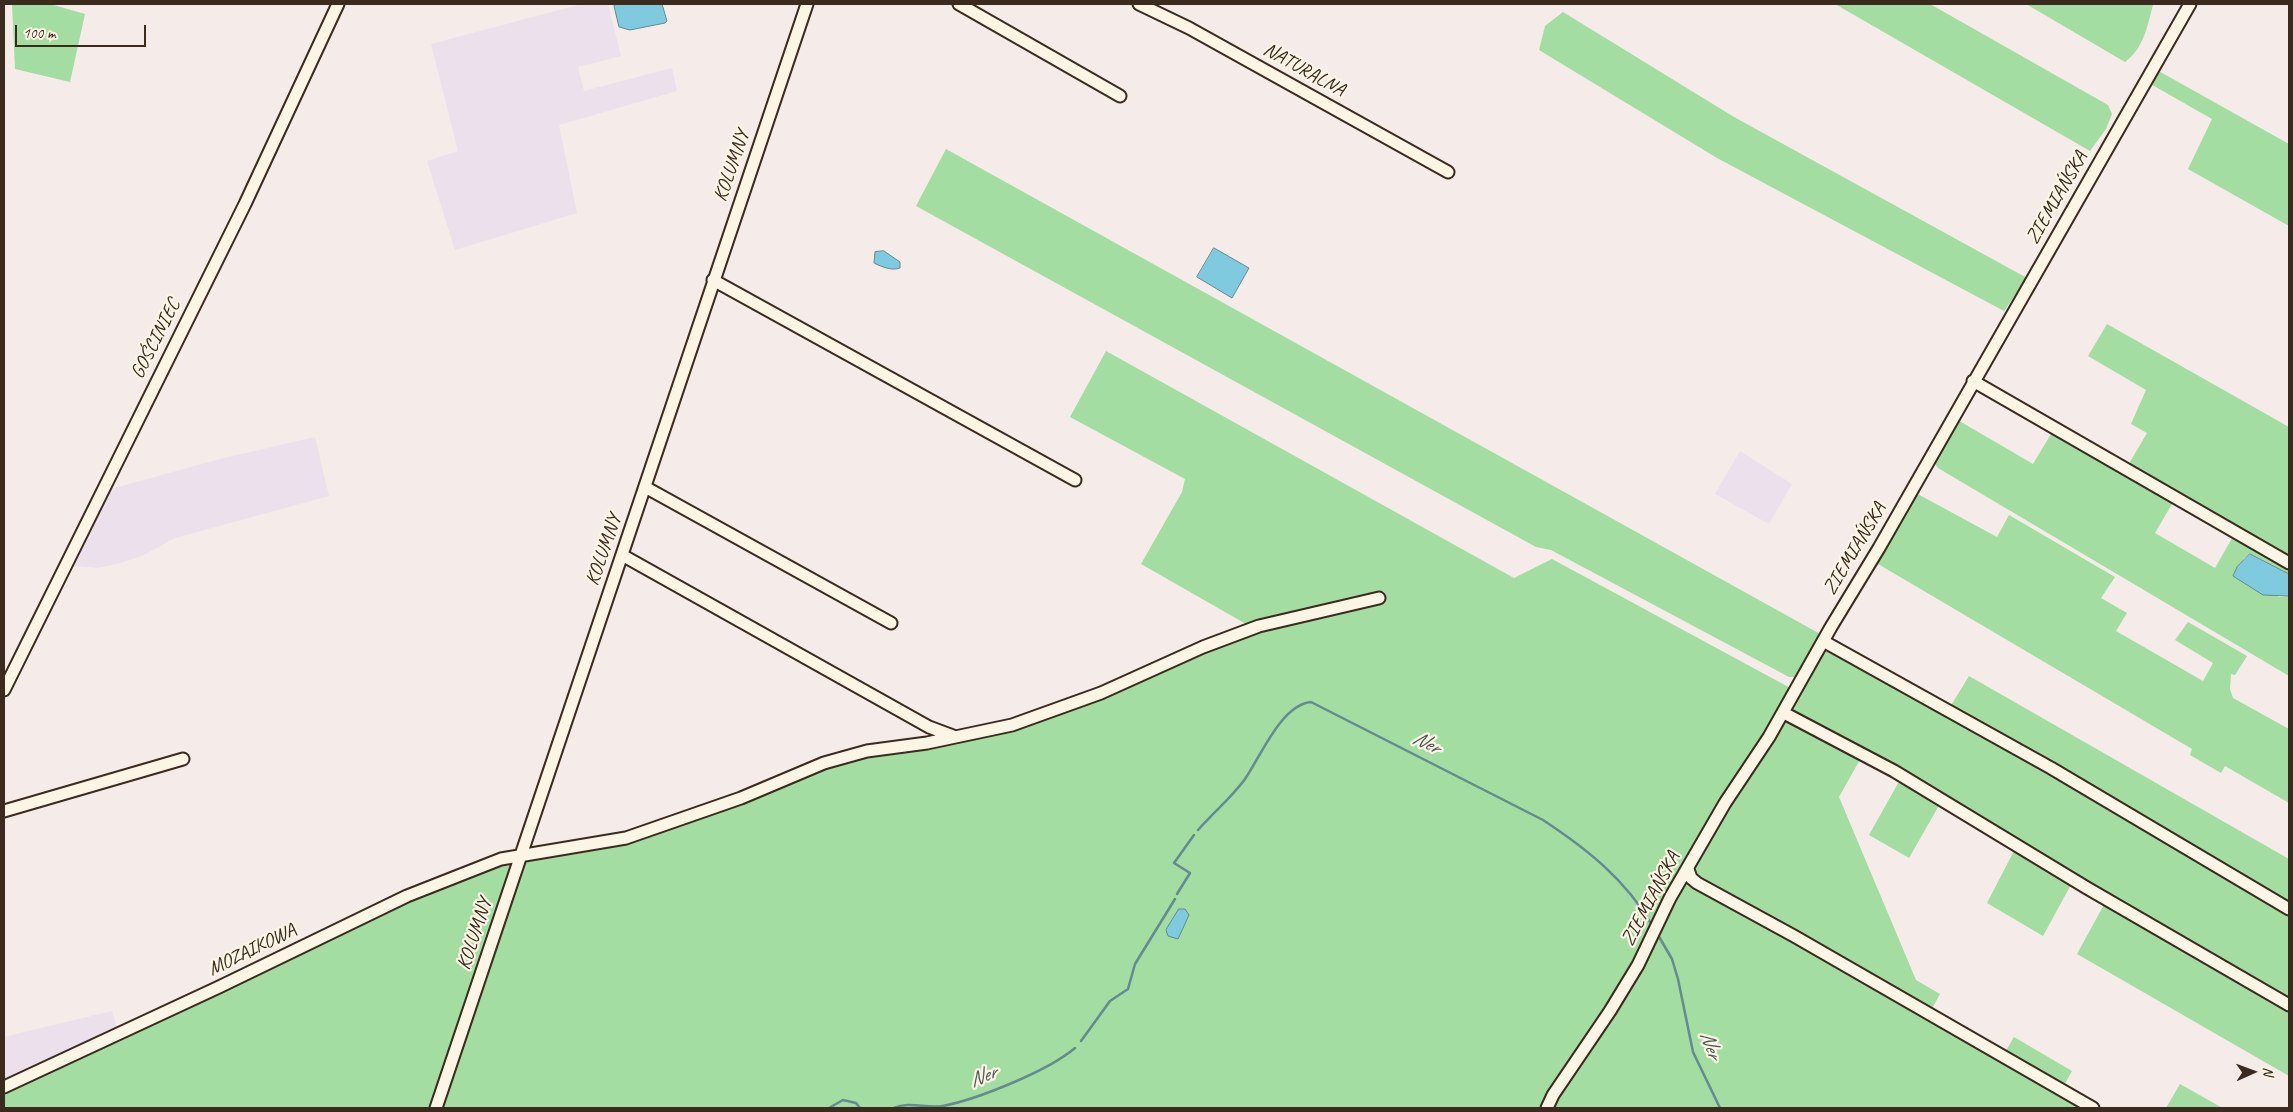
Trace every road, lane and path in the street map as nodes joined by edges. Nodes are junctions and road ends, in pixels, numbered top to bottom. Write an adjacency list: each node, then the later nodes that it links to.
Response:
1 (338, 4): 17 (street, GOŚCINIEC)
2 (807, 4): 8 (street, KOLUMNY)
3 (959, 4): 6 (street)
4 (1139, 4): 7 (street, NATURALNA)
5 (2190, 4): 9 (street, ZIEMIAŃSKA)
6 (1120, 96)
7 (1448, 172)
8 (713, 280): 10 (street); 11 (street, KOLUMNY)
9 (1973, 381): 13 (street); 16 (street, ZIEMIAŃSKA)
10 (1075, 480)
11 (645, 487): 12 (street, KOLUMNY); 15 (street)
12 (622, 555): 19 (street); 22 (street, KOLUMNY)
13 (2289, 563)
14 (1379, 598): 19 (street, MOZAIKOWA)
15 (891, 623)
16 (1823, 641): 18 (street, ZIEMIAŃSKA); 24 (street)
17 (4, 690)
18 (1784, 713): 23 (street, ZIEMIAŃSKA); 25 (street)
19 (953, 736): 22 (street, MOZAIKOWA)
20 (183, 759): 21 (street)
21 (4, 811)
22 (521, 856): 26 (street, MOZAIKOWA); 27 (street, KOLUMNY)
23 (1688, 870): 28 (street, ZIEMIAŃSKA); 29 (street)
24 (2289, 910)
25 (2289, 1005)
26 (4, 1087)
27 (436, 1108)
28 (1547, 1108)
29 (2093, 1108)

